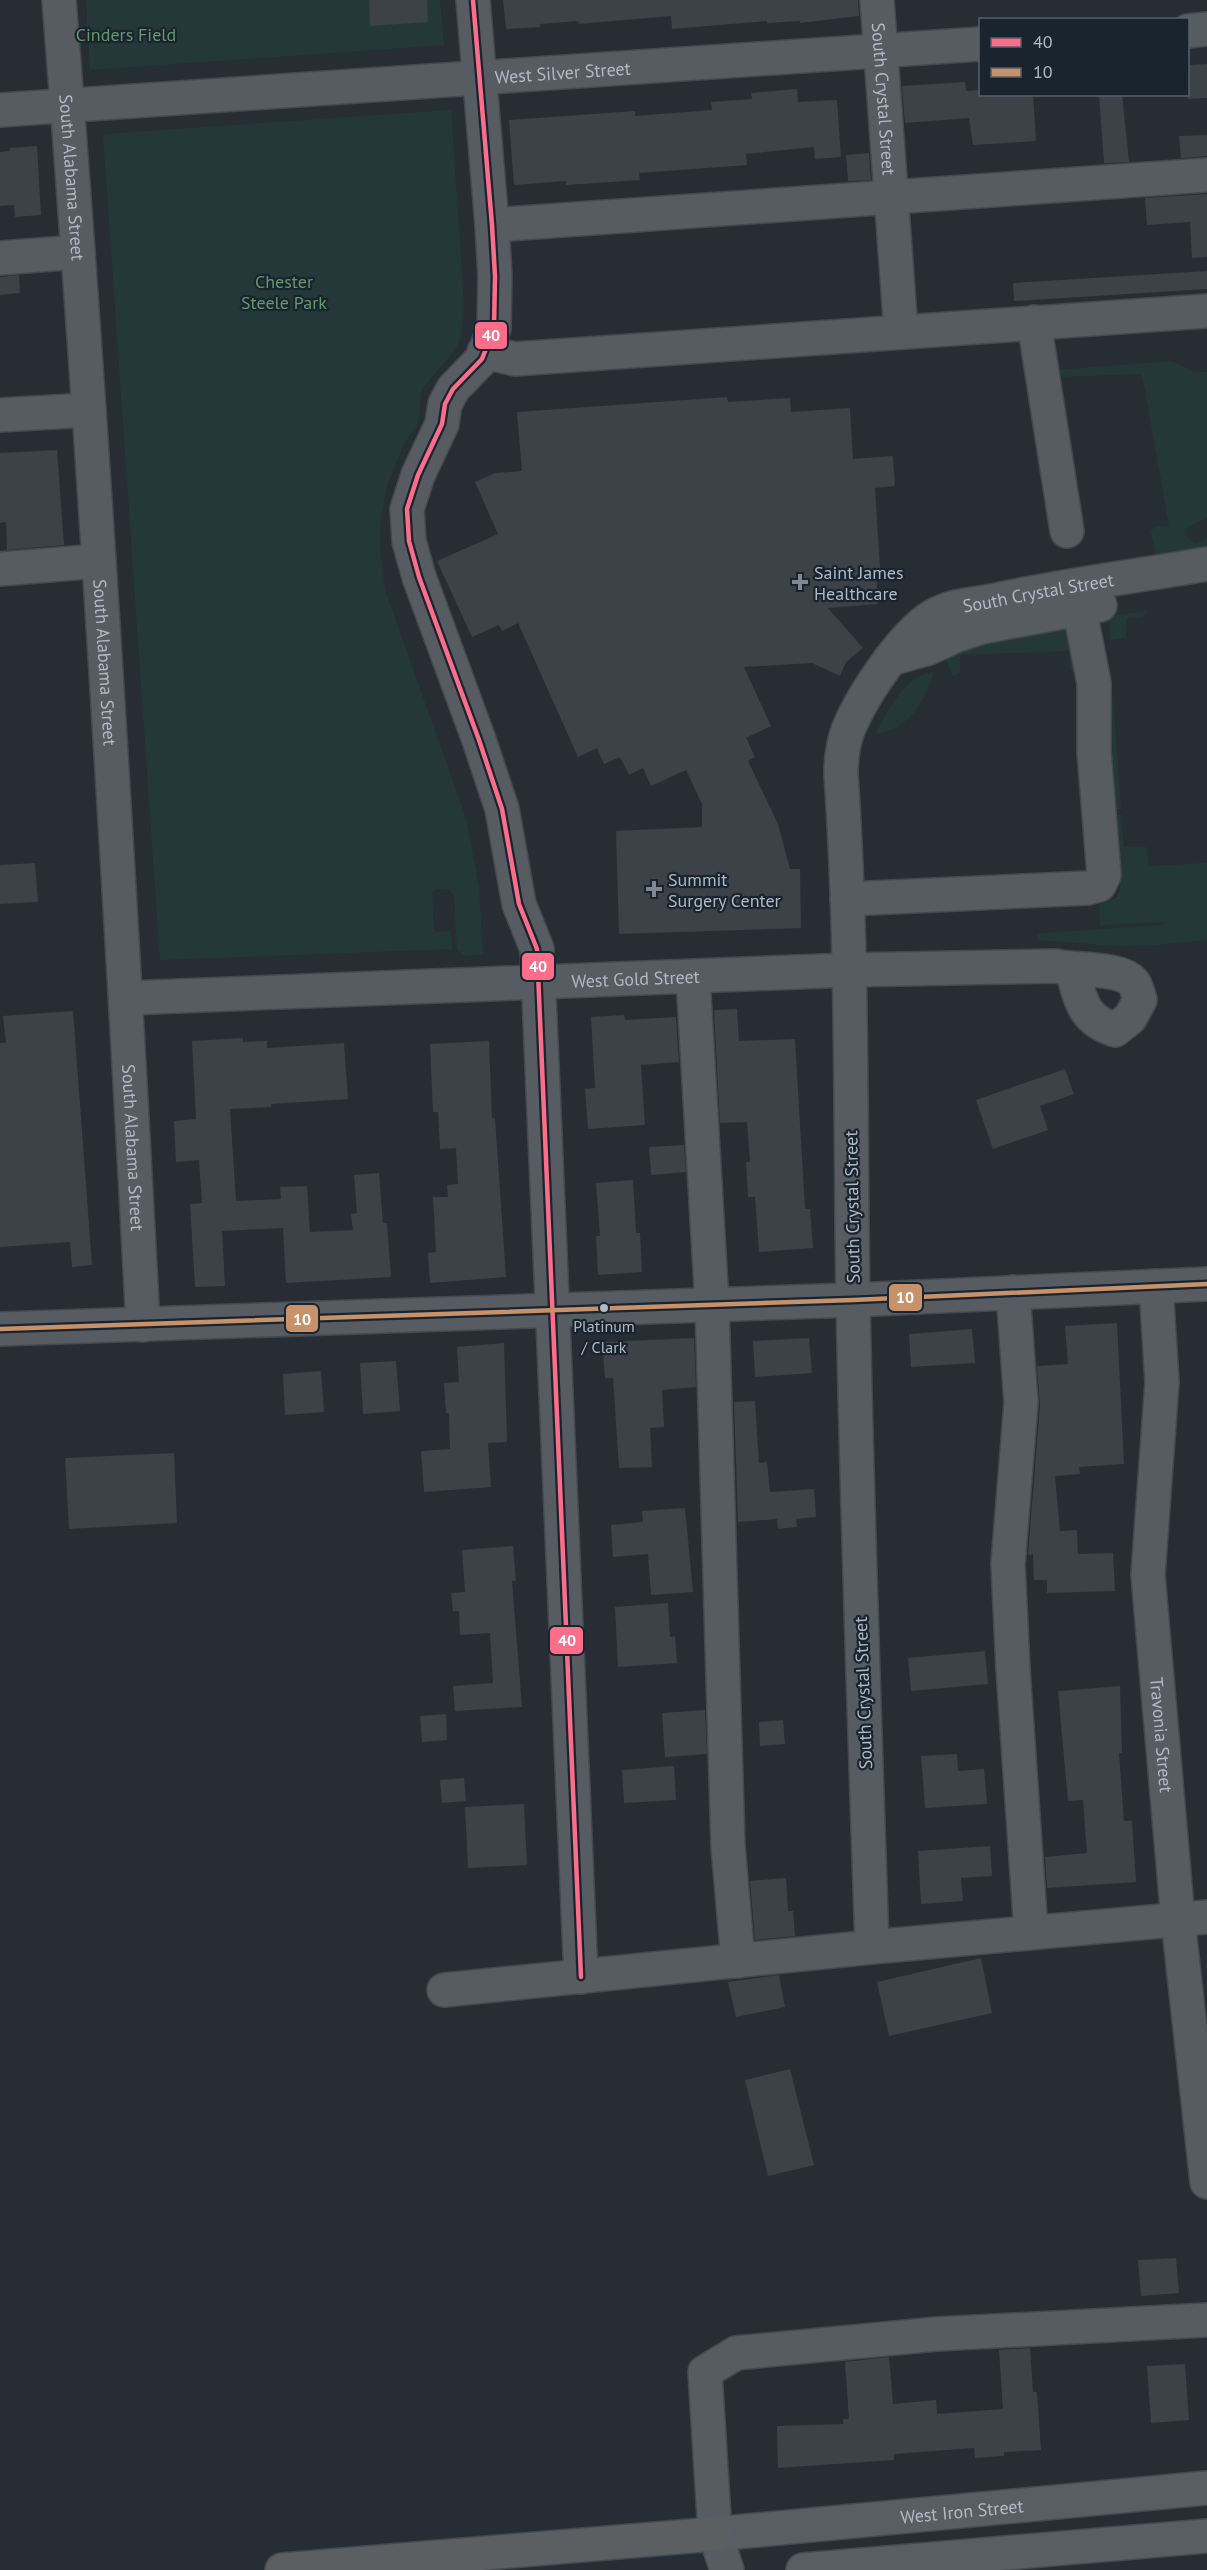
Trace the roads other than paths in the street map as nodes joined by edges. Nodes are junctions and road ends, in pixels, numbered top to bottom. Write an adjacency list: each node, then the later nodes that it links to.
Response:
1 (59, 0): 9 (street, South Alabama Street)
2 (473, 0): 8 (street)
3 (878, 0): 7 (street, South Crystal Street)
4 (1207, 29): 5 (street)
5 (1189, 31)
6 (979, 44): 7 (street, West Silver Street)
7 (880, 51): 8 (street, West Silver Street); 12 (street, South Crystal Street)
8 (479, 77): 9 (street, West Silver Street); 13 (street)
9 (68, 105): 10 (street, West Silver Street); 14 (street, South Alabama Street)
10 (0, 110)
11 (1207, 175): 12 (street)
12 (893, 197): 13 (street); 18 (street, South Crystal Street)
13 (492, 225): 19 (street)
14 (78, 252): 15 (street); 20 (street, South Alabama Street)
15 (0, 258)
16 (1207, 311): 17 (street)
17 (1034, 322): 18 (street); 22 (street)
18 (901, 332): 19 (street)
19 (484, 352): 32 (street)
20 (89, 410): 21 (street); 23 (street, South Alabama Street)
21 (0, 415)
22 (1066, 531)
23 (99, 561): 25 (street); 33 (street, South Alabama Street)
24 (1207, 564): 27 (street, South Crystal Street)
25 (0, 569)
26 (1207, 587): 27 (street, South Crystal Street)
27 (1077, 597): 28 (street, South Crystal Street); 28 (street)
28 (847, 899): 29 (street, South Crystal Street)
29 (849, 970): 30 (street, West Gold Street); 31 (street, West Gold Street); 37 (street, South Crystal Street)
30 (1072, 970)
31 (693, 978): 32 (street, West Gold Street); 38 (street)
32 (539, 983): 33 (street, West Gold Street); 39 (street)
33 (126, 998): 40 (street, South Alabama Street)
34 (1207, 1284): 35 (street)
35 (1156, 1286): 36 (street); 42 (street, Travonia Street)
36 (1013, 1292): 37 (street); 43 (street)
37 (853, 1300): 38 (street); 44 (street, South Crystal Street)
38 (712, 1304): 39 (street); 45 (street)
39 (552, 1310): 40 (street); 46 (street)
40 (143, 1325): 41 (street)
41 (0, 1329)
42 (1193, 1918): 43 (street); 48 (street, Travonia Street)
43 (1032, 1932): 44 (street)
44 (872, 1947): 45 (street)
45 (738, 1960): 46 (street)
46 (581, 1977): 47 (street)
47 (444, 1990)
48 (1203, 2089): 49 (street, Travonia Street)
49 (1207, 2182)
50 (1207, 2320): 52 (street)
51 (1207, 2488): 52 (main road, West Iron Street)
52 (715, 2535): 54 (highway); 55 (street)
53 (1207, 2536): 56 (main road)
54 (282, 2570)
55 (727, 2570)
56 (803, 2570)

